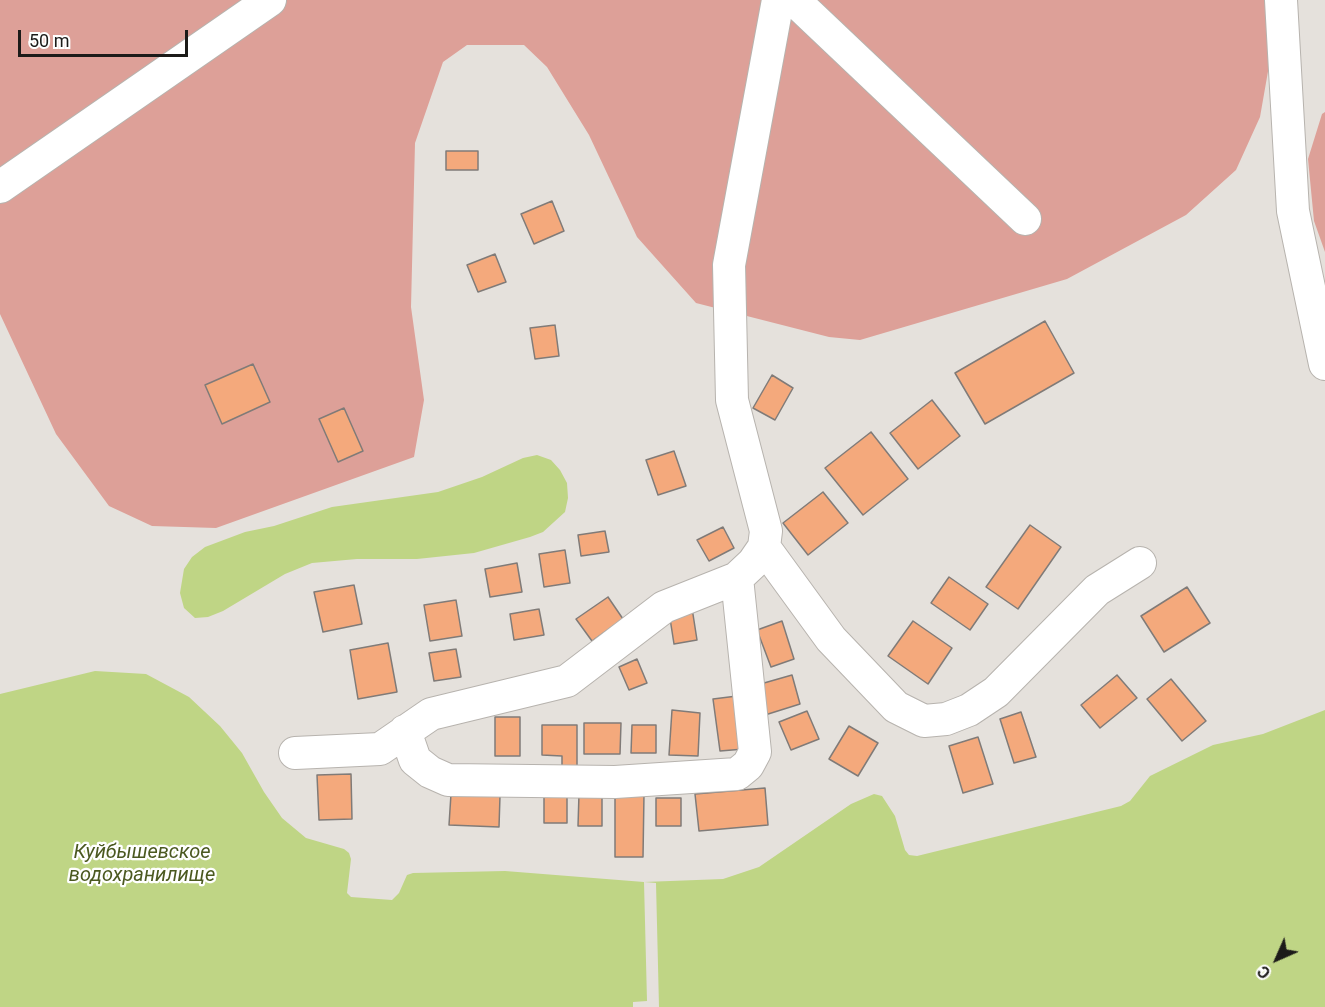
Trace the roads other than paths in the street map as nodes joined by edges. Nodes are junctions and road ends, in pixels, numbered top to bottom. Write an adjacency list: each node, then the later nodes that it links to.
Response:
1 (270, 0): 5 (street)
2 (778, 0): 8 (street)
3 (794, 0): 6 (street)
4 (1281, 0): 7 (street)
5 (0, 187)
6 (1024, 219)
7 (1325, 363)
8 (764, 547): 9 (street); 10 (street)
9 (1140, 563)
10 (737, 578): 11 (street); 11 (street)
11 (405, 731): 12 (street)
12 (295, 753)

